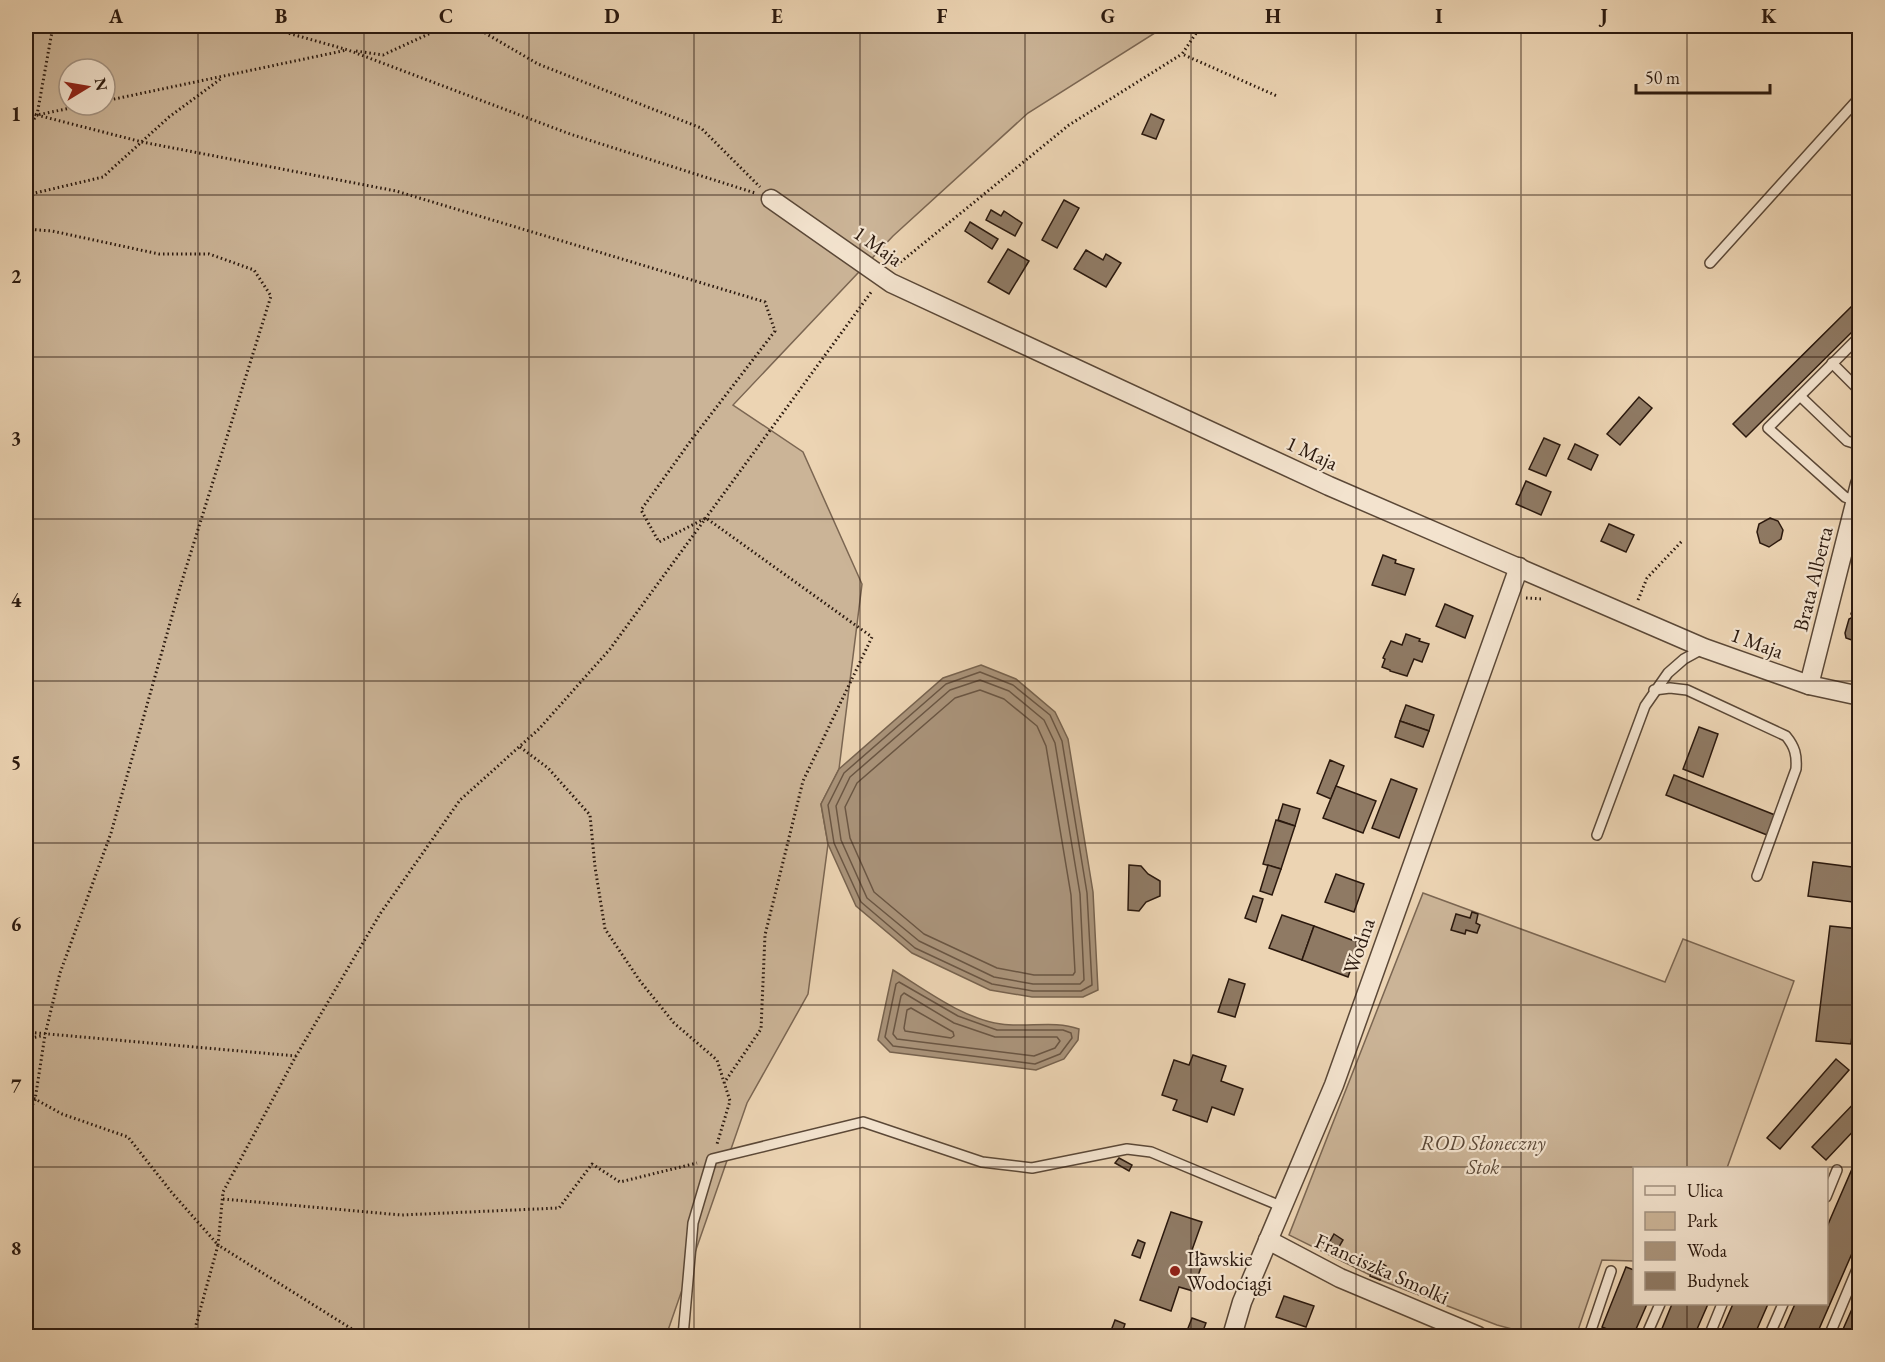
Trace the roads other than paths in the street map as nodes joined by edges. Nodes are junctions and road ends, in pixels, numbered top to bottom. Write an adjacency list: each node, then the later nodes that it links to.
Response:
1 (1860, 97): 3 (lane)
2 (771, 199): 10 (street, 1 Maja)
3 (1710, 263)
4 (1860, 336): 5 (lane)
5 (1832, 363): 6 (lane); 7 (lane)
6 (1860, 391)
7 (1800, 396): 8 (lane); 9 (lane)
8 (1860, 445)
9 (1857, 492): 12 (street, Brata Alberta)
10 (1519, 567): 11 (street, 1 Maja); 19 (street, Wodna)
11 (1704, 648): 12 (street, 1 Maja); 13 (lane)
12 (1809, 685): 14 (street, 1 Maja)
13 (1654, 690): 15 (lane); 16 (lane)
14 (1860, 696)
15 (1597, 835)
16 (1757, 876)
17 (1837, 1170): 18 (lane)
18 (1828, 1194)
19 (1283, 1207): 20 (street, Wodna); 26 (lane)
20 (1268, 1240): 27 (street, Wodna); 28 (street, Franciszka Smolki)
21 (1860, 1262): 33 (lane)
22 (1611, 1271): 29 (lane)
23 (1660, 1305): 30 (lane)
24 (1722, 1305): 31 (lane)
25 (1783, 1305): 32 (lane)
26 (683, 1336)
27 (1232, 1336)
28 (1478, 1336)
29 (1589, 1336)
30 (1646, 1336)
31 (1709, 1336)
32 (1769, 1336)
33 (1829, 1336)

